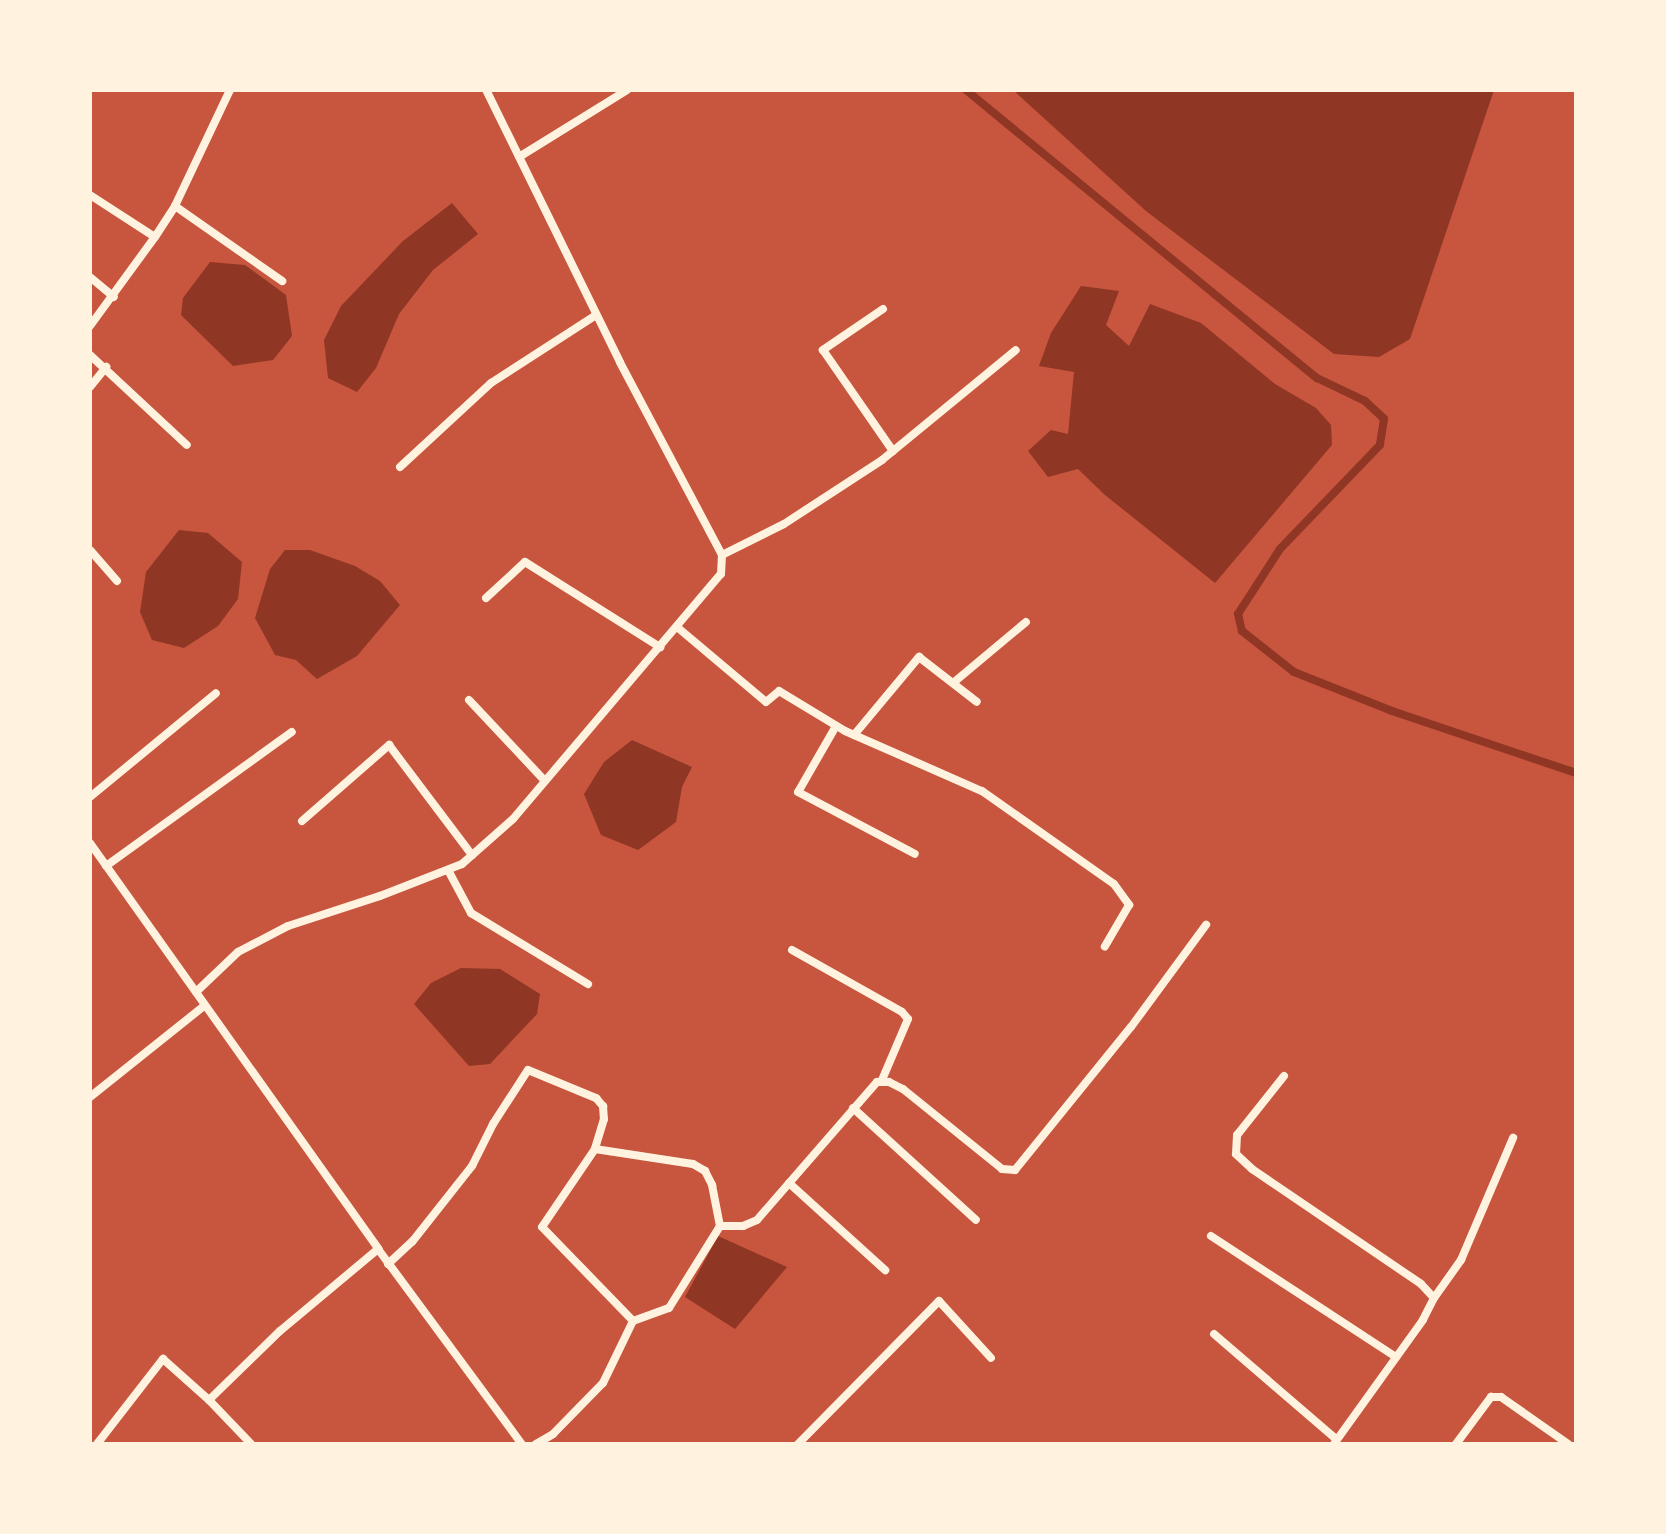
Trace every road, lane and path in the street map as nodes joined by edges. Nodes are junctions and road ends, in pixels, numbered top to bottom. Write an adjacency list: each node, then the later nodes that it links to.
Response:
1 (230, 90): 6 (street)
2 (486, 90): 4 (street)
3 (627, 90): 4 (street)
4 (519, 157): 12 (street)
5 (90, 195): 7 (street)
6 (175, 206): 7 (street); 9 (street)
7 (155, 237): 10 (street)
8 (90, 277): 10 (street)
9 (282, 281)
10 (114, 297): 13 (street)
11 (883, 309): 19 (street)
12 (596, 315): 20 (street); 22 (street)
13 (90, 326)
14 (1016, 350): 19 (street)
15 (90, 355): 16 (street)
16 (106, 367): 17 (street); 18 (street)
17 (90, 387)
18 (187, 445)
19 (893, 451): 22 (street)
20 (400, 467)
21 (90, 550): 23 (street)
22 (722, 555): 26 (street)
23 (117, 581)
24 (486, 598): 27 (street)
25 (1026, 622): 28 (street)
26 (677, 627): 27 (street); 32 (street)
27 (660, 647): 35 (street)
28 (953, 683): 31 (street); 34 (street)
29 (216, 693): 36 (street)
30 (469, 700): 35 (street)
31 (977, 702)
32 (836, 726): 34 (street); 39 (street)
33 (292, 732): 41 (street)
34 (854, 735): 44 (street)
35 (545, 781): 40 (street)
36 (90, 797)
37 (302, 821): 40 (street)
38 (90, 843): 41 (street)
39 (915, 854)
40 (472, 855): 42 (street)
41 (106, 866): 47 (street)
42 (448, 870): 46 (street); 47 (street)
43 (1206, 925): 50 (street)
44 (1105, 946)
45 (792, 950): 50 (street)
46 (588, 984)
47 (196, 992): 48 (street)
48 (204, 1006): 51 (street); 59 (street)
49 (1284, 1076): 62 (street)
50 (882, 1080): 52 (street)
51 (90, 1097)
52 (853, 1108): 55 (street); 56 (street)
53 (1513, 1138): 62 (street)
54 (595, 1149): 57 (street); 60 (street); 63 (street)
55 (789, 1183): 57 (street); 61 (street)
56 (976, 1220)
57 (720, 1226): 63 (street)
58 (1211, 1236): 65 (street)
59 (378, 1249): 60 (street); 67 (street)
60 (388, 1264): 71 (street)
61 (885, 1270)
62 (1434, 1298): 65 (street)
63 (633, 1321): 72 (street)
64 (1214, 1334): 68 (street)
65 (1396, 1357): 68 (street)
66 (991, 1358): 73 (street)
67 (209, 1400): 69 (street); 70 (street)
68 (1335, 1442)
69 (97, 1444)
70 (251, 1444)
71 (522, 1444)
72 (536, 1444)
73 (798, 1444)
74 (1456, 1444): 75 (street)
75 (1568, 1444)

